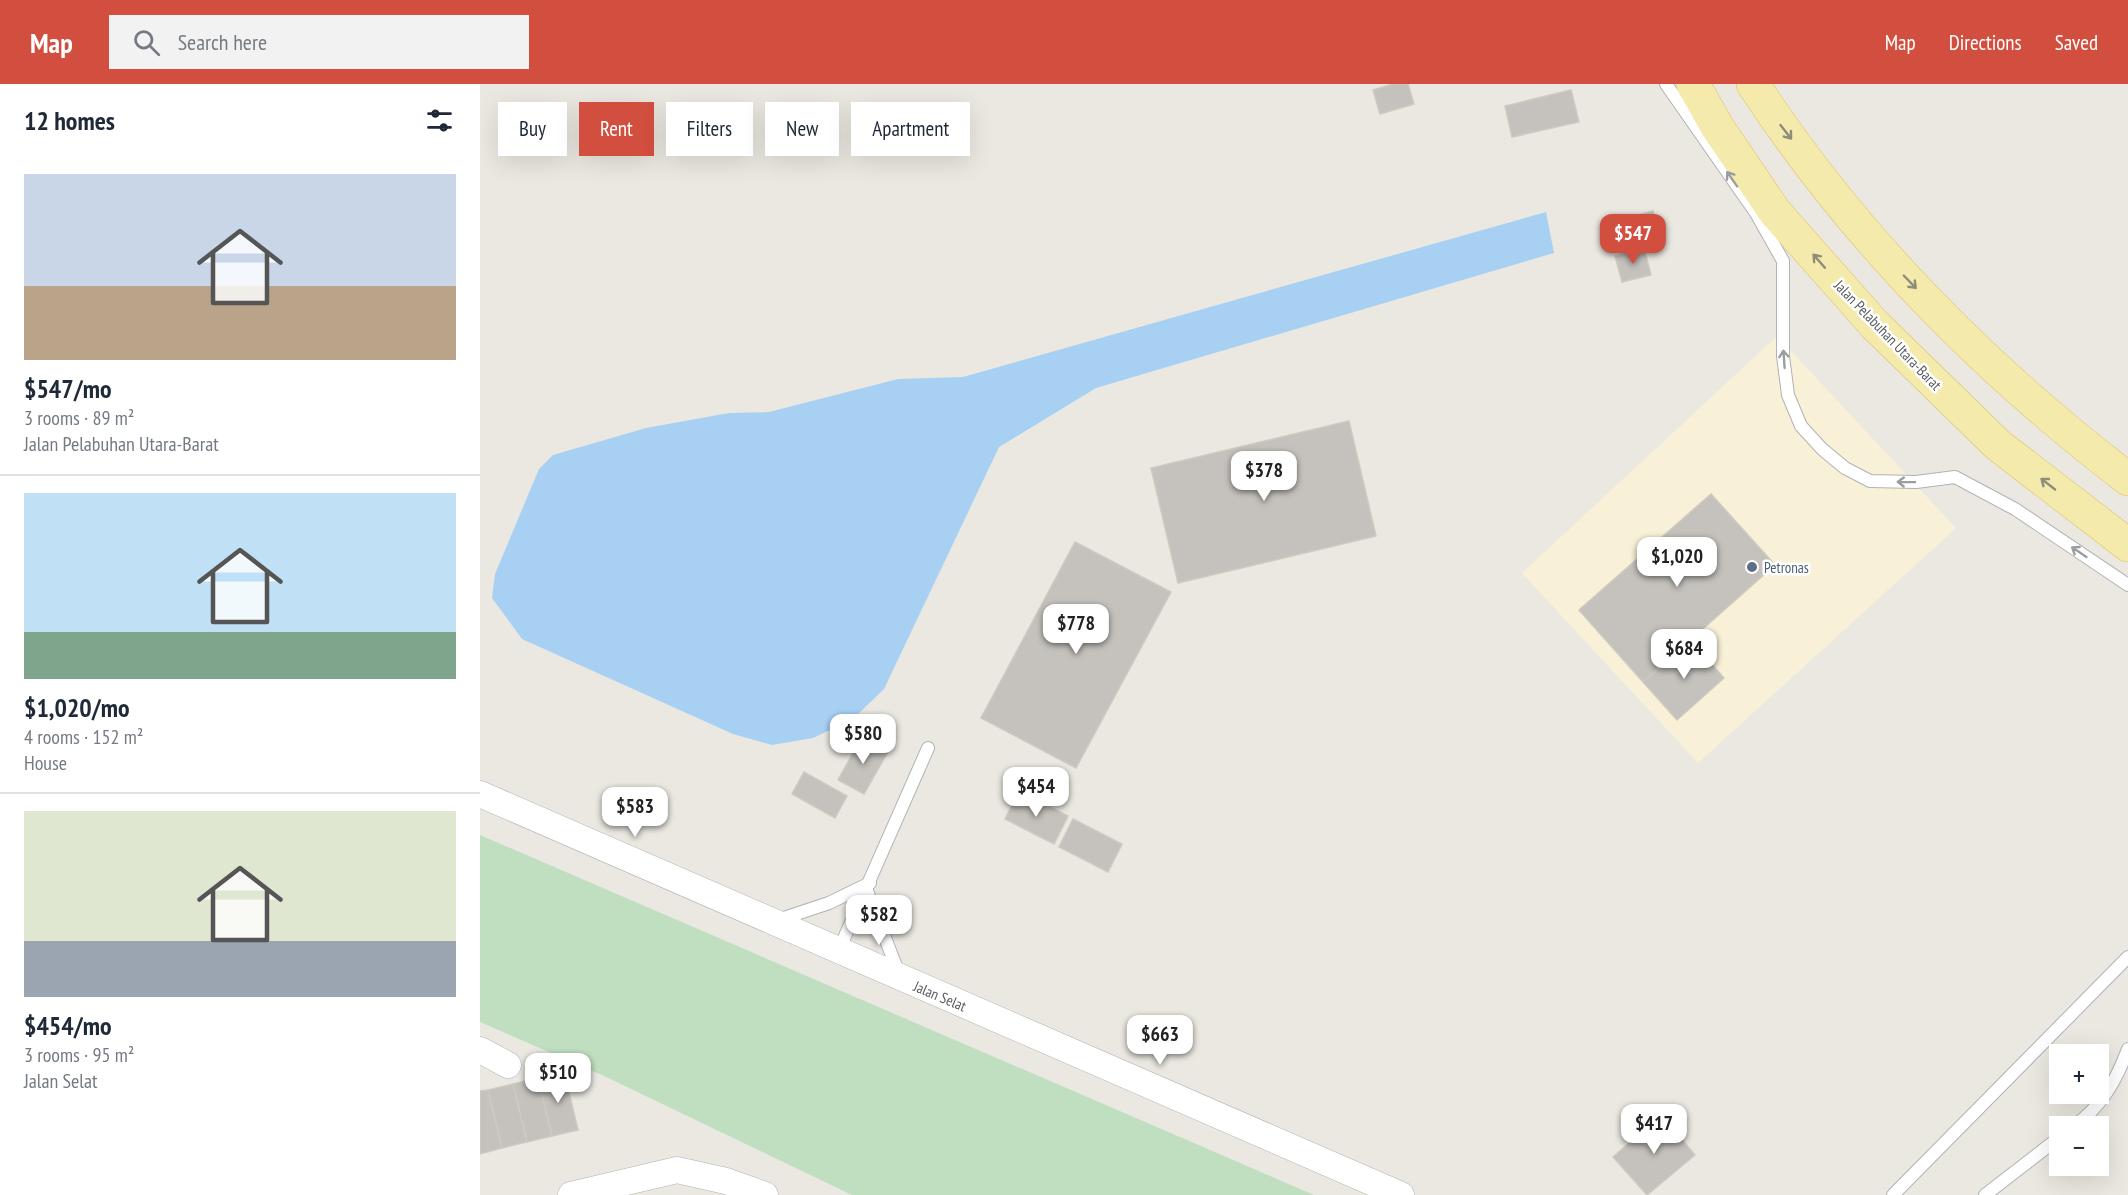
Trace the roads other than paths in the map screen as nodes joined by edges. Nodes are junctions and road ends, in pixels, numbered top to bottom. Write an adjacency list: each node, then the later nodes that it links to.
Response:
1 (1666, 84): 6 (lane, one-way to 1)
2 (1693, 84): 5 (main road, Jalan Pelabuhan Utara-Barat, one-way to 2)
3 (1753, 84): 4 (main road, one-way to 4)
4 (2128, 479)
5 (2128, 545)
6 (2128, 585)
7 (928, 748): 9 (lane)
8 (480, 794): 10 (street, Jalan Selat)
9 (868, 887): 10 (lane); 11 (lane); 13 (lane)
10 (771, 922): 11 (street, Jalan Selat)
11 (838, 952): 13 (street, Jalan Selat)
12 (2128, 957): 23 (lane)
13 (901, 979): 22 (street, Jalan Selat)
14 (2128, 1049): 17 (lane)
15 (480, 1050): 16 (street)
16 (508, 1065)
17 (2088, 1116)
18 (2049, 1145): 24 (lane)
19 (728, 1188): 20 (street); 21 (street)
20 (572, 1195)
21 (765, 1195)
22 (1401, 1195)
23 (1893, 1195)
24 (1984, 1195)

